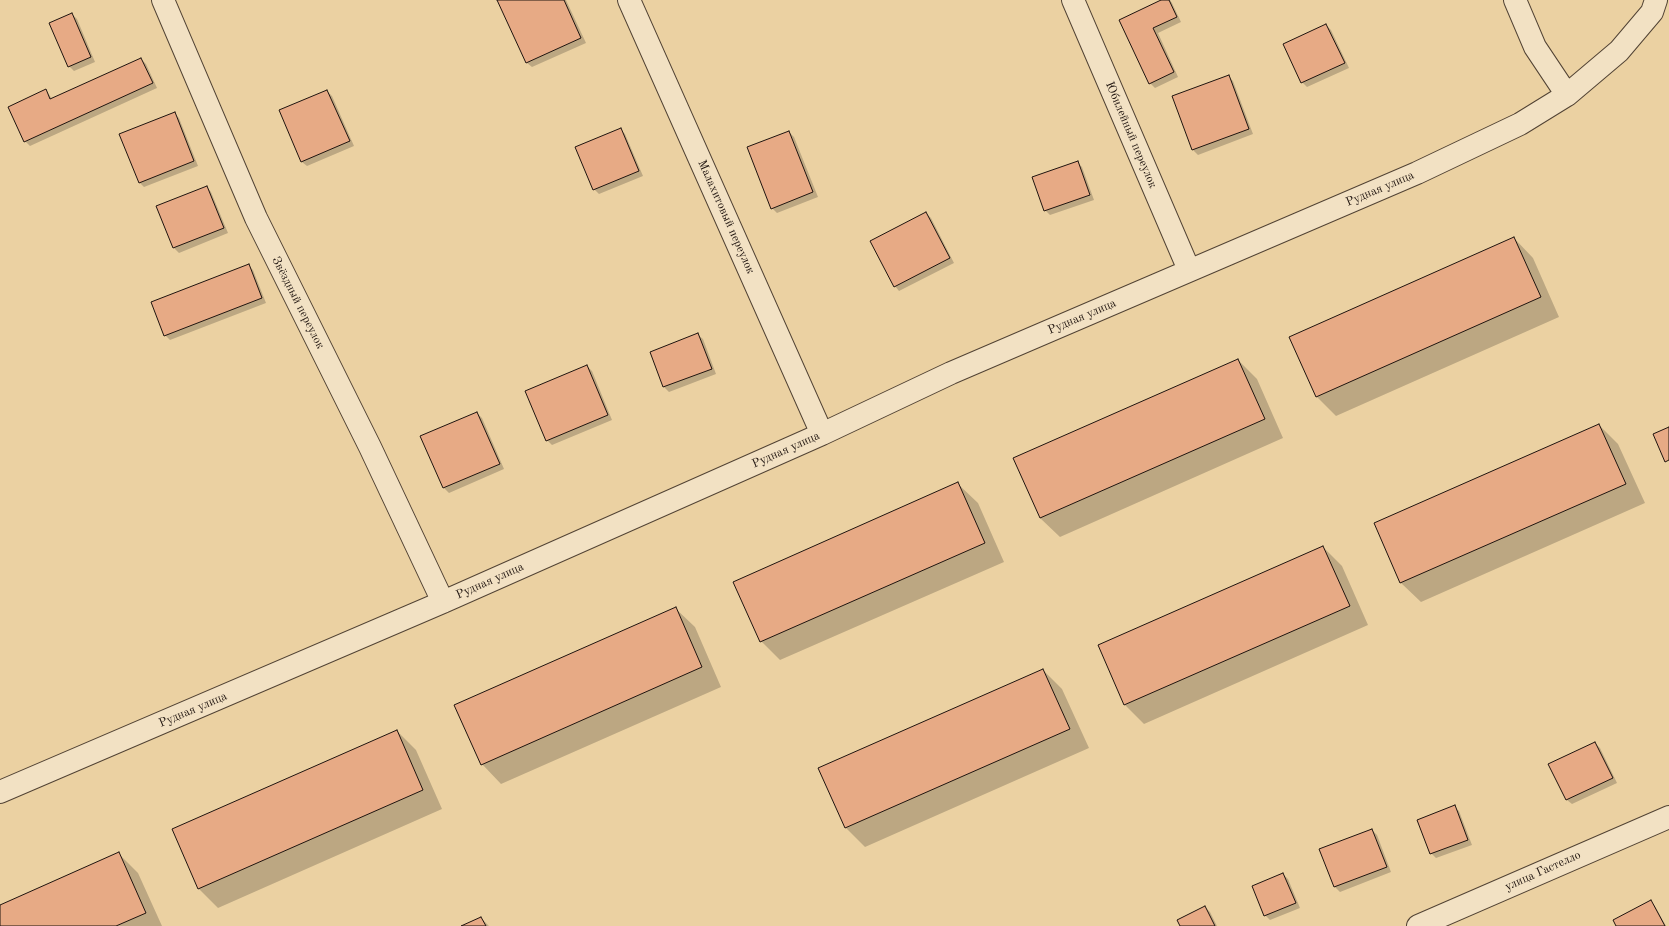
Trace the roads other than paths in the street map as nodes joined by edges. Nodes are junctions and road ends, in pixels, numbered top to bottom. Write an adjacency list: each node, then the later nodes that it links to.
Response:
1 (163, 0): 9 (street, Звёздный переулок)
2 (630, 0): 8 (street, Малахитовый переулок)
3 (1073, 0): 7 (street, Юбилейный переулок)
4 (1514, 0): 6 (street)
5 (1656, 0): 6 (street, Рудная улица)
6 (1567, 95): 7 (street, Рудная улица)
7 (1189, 270): 8 (street, Рудная улица)
8 (822, 434): 9 (street, Рудная улица)
9 (443, 602): 10 (street, Рудная улица)
10 (0, 792)
11 (1669, 817): 12 (street, улица Гастелло)
12 (1418, 926)

